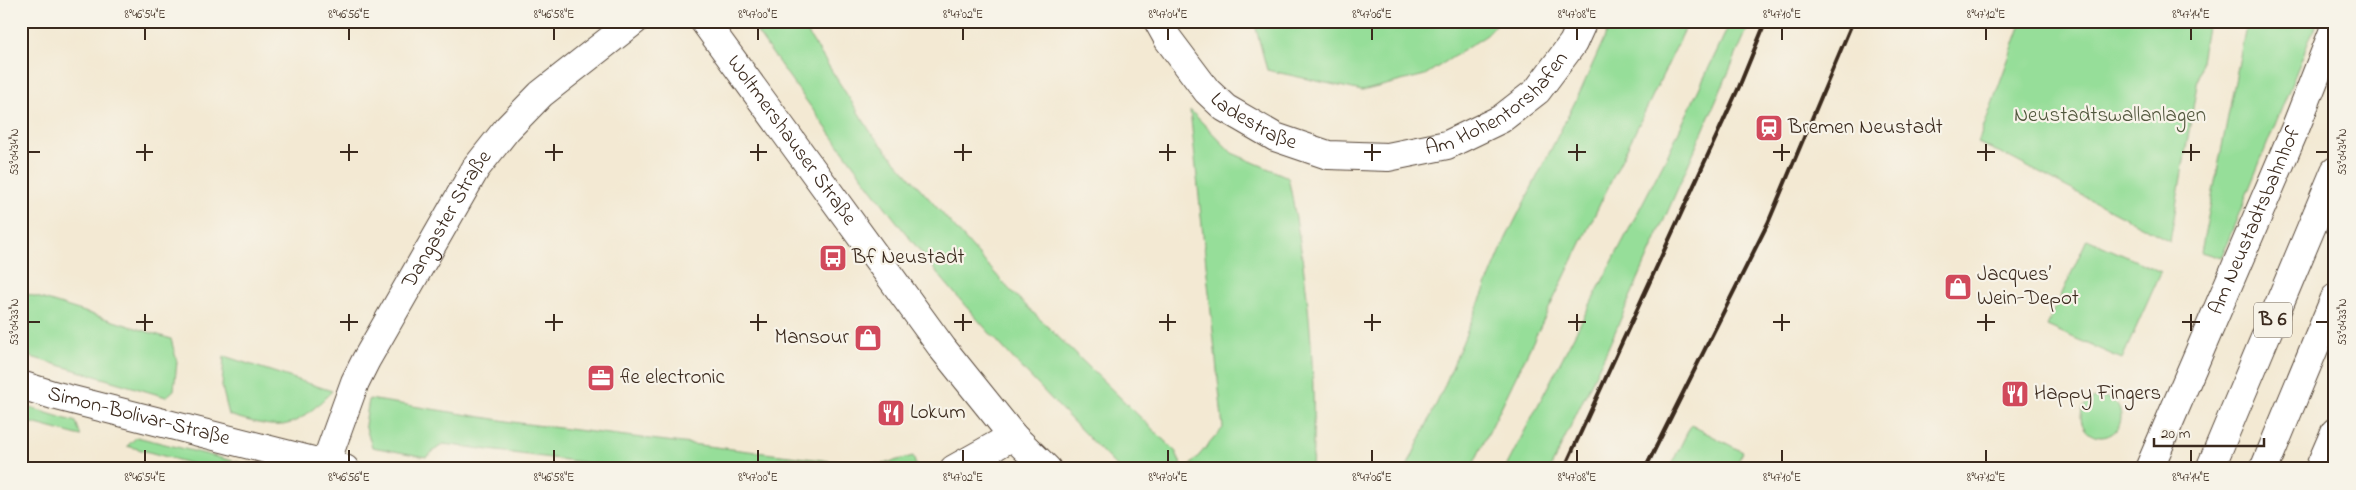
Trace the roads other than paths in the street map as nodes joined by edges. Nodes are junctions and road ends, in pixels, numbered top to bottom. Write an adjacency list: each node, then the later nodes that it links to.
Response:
1 (634, 21): 12 (main road, Dangaster Straße)
2 (704, 21): 11 (main road, Woltmershauser Straße)
3 (1158, 21): 6 (main road, Ladestraße)
4 (1583, 21): 6 (main road, Am Hohentorshafen)
5 (2335, 27): 15 (main road, Am Neustadtsbahnhof)
6 (1388, 157)
7 (2335, 171): 16 (main road, B 6)
8 (2335, 298): 17 (main road, B 6)
9 (21, 385): 12 (main road, Simon-Bolivar-Straße)
10 (2335, 432): 18 (main road)
11 (1013, 436): 13 (main road); 14 (main road, Woltmershauser Straße)
12 (335, 467)
13 (954, 469)
14 (1047, 469)
15 (2150, 469)
16 (2210, 469)
17 (2264, 469)
18 (2319, 469)

